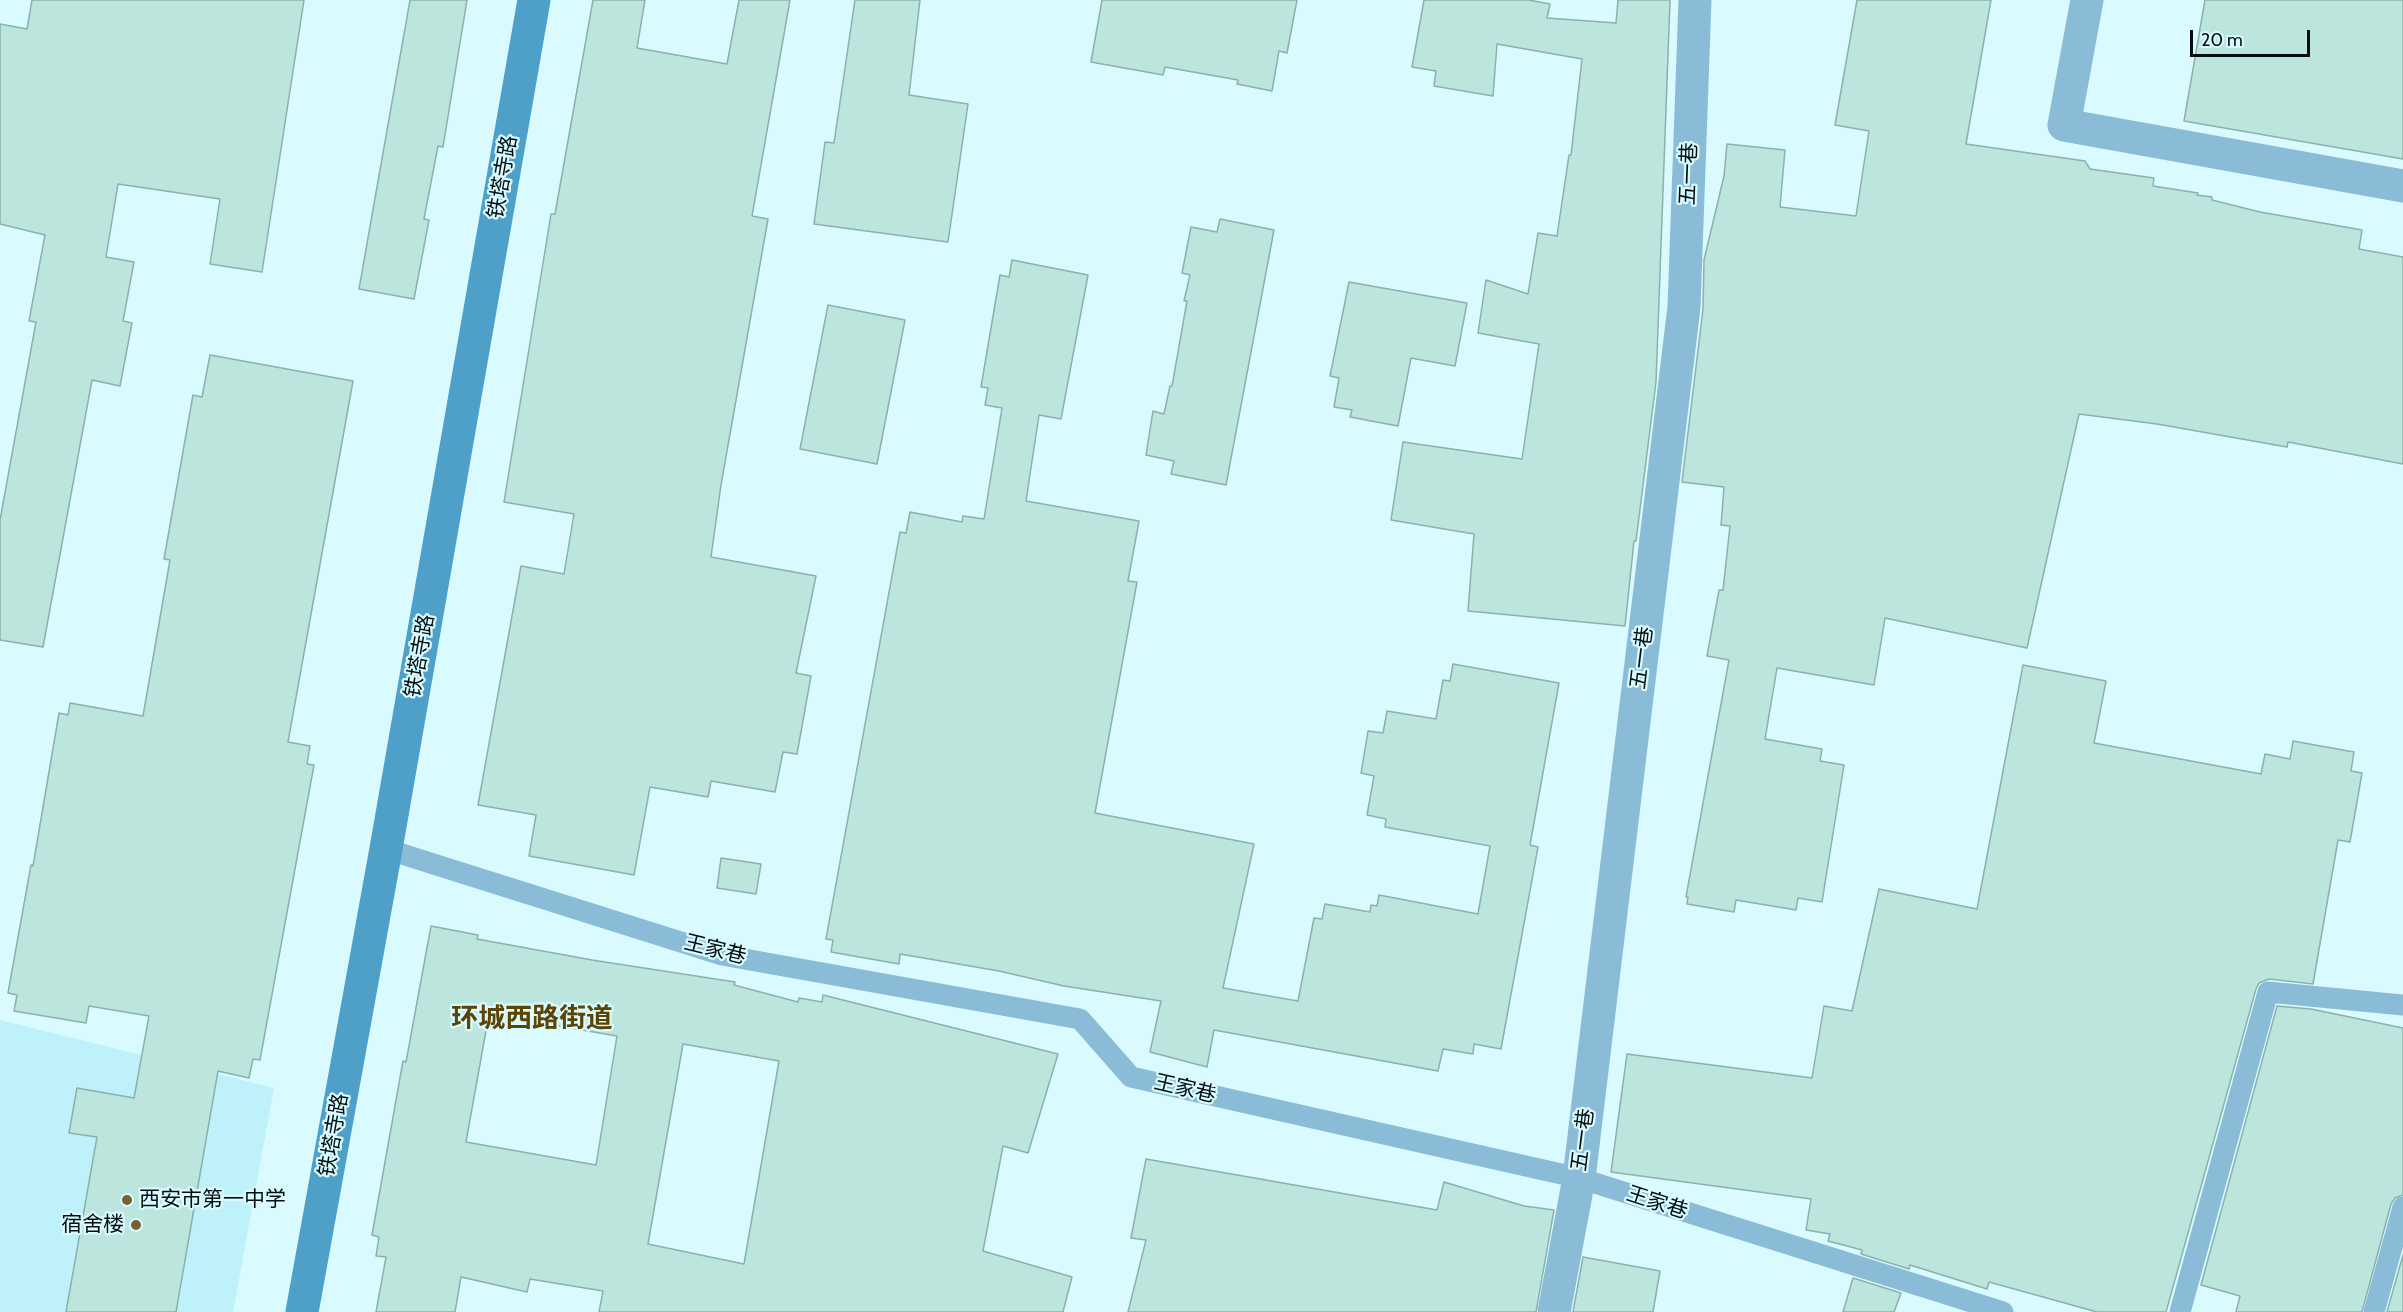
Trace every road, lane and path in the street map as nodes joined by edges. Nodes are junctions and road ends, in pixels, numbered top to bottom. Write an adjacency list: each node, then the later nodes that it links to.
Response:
1 (534, 0): 5 (street, 铁塔寺路)
2 (1695, 0): 7 (street, 五一巷)
3 (2087, 0): 4 (street)
4 (2403, 186)
5 (386, 849): 7 (lane, 王家巷); 9 (street, 铁塔寺路)
6 (2403, 1005): 12 (lane)
7 (1579, 1178): 10 (street, 五一巷); 11 (lane, 王家巷)
8 (2403, 1207): 13 (lane)
9 (302, 1312)
10 (1554, 1312)
11 (2003, 1312)
12 (2180, 1312)
13 (2374, 1312)

